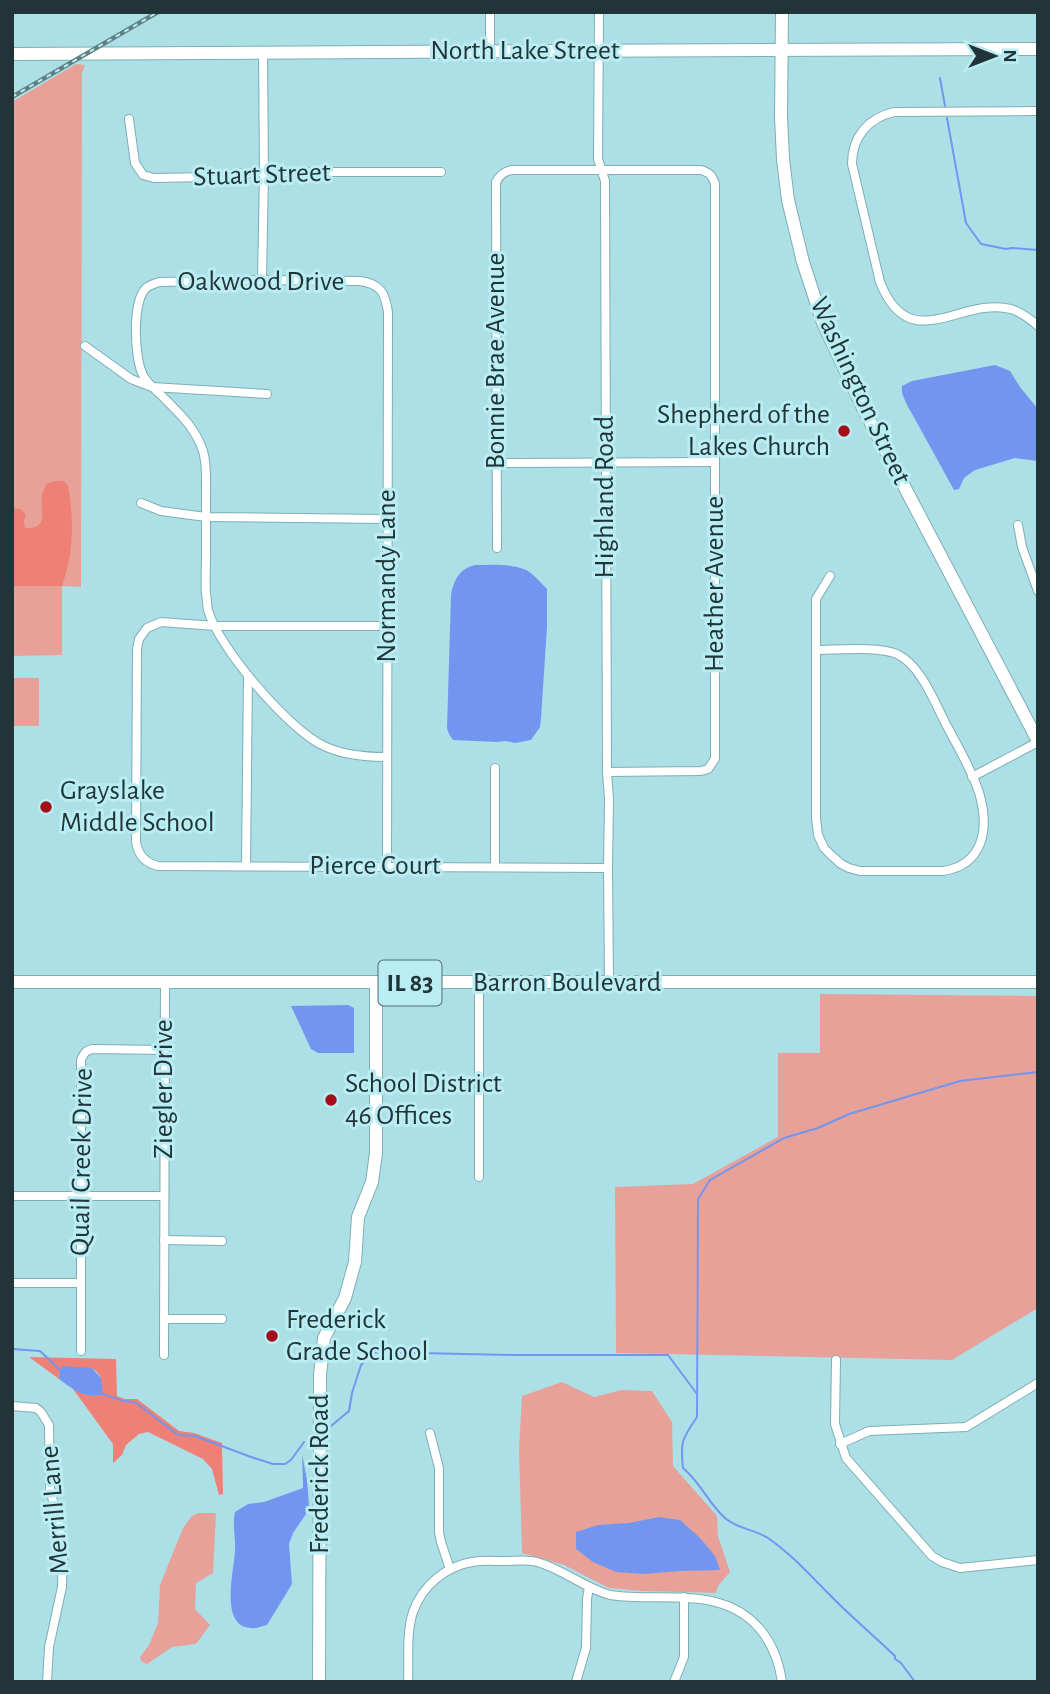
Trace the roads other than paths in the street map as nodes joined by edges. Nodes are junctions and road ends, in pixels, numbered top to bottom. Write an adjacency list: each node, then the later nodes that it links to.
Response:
1 (490, 12): 6 (street)
2 (599, 12): 7 (street, Highland Road)
3 (782, 12): 5 (main road, Washington Street)
4 (1038, 49): 5 (main road, North Lake Street)
5 (781, 50): 7 (main road, North Lake Street); 37 (main road, Washington Street)
6 (490, 51): 7 (main road, North Lake Street); 8 (main road, North Lake Street)
7 (599, 51): 14 (street, Highland Road)
8 (263, 52): 9 (main road, North Lake Street); 16 (street)
9 (12, 54)
10 (1038, 111): 13 (street)
11 (129, 119): 16 (street, Stuart Street)
12 (858, 120): 13 (street)
13 (866, 127): 19 (street)
14 (602, 170): 23 (street, Highland Road); 24 (street, Heather Avenue); 25 (street, Bonnie Brae Avenue)
15 (441, 172): 16 (street, Stuart Street)
16 (264, 173): 17 (street)
17 (262, 280): 18 (street, Oakwood Drive); 21 (street, Oakwood Drive)
18 (378, 288): 28 (street, Normandy Lane)
19 (1038, 326)
20 (85, 346): 21 (street)
21 (152, 387): 22 (street); 27 (street)
22 (267, 394)
23 (605, 461): 24 (street); 25 (street); 40 (street, Highland Road)
24 (715, 462): 40 (street, Heather Avenue)
25 (497, 463): 30 (street, Bonnie Brae Avenue)
26 (141, 503): 27 (street)
27 (206, 517): 28 (street); 33 (street)
28 (387, 519): 34 (street, Normandy Lane)
29 (1018, 525): 32 (street)
30 (496, 548)
31 (830, 576): 35 (street)
32 (1038, 591)
33 (215, 626): 34 (street); 36 (street); 44 (street, Pierce Court)
34 (387, 626): 38 (street, Normandy Lane)
35 (816, 650): 41 (street); 42 (street)
36 (248, 676): 38 (street); 44 (street)
37 (1038, 742): 41 (street)
38 (386, 757): 45 (street, Normandy Lane)
39 (495, 768): 46 (street)
40 (607, 772): 47 (street, Highland Road)
41 (972, 777): 42 (street)
42 (975, 854): 43 (street)
43 (981, 861)
44 (246, 866): 45 (street, Pierce Court)
45 (387, 866): 46 (street, Pierce Court)
46 (495, 867): 47 (street, Pierce Court)
47 (608, 867): 53 (street, Highland Road)
48 (12, 982): 49 (main road, Barron Boulevard / IL 83)
49 (165, 982): 51 (main road, Barron Boulevard / IL 83); 54 (street, Ziegler Drive)
50 (1038, 982): 53 (main road, Barron Boulevard / IL 83)
51 (376, 983): 52 (main road, Barron Boulevard / IL 83); 77 (main road, Frederick Road)
52 (479, 983): 53 (main road, Barron Boulevard / IL 83); 55 (street)
53 (609, 983)
54 (164, 1050): 57 (street, Ziegler Drive); 58 (street, Quail Creek Drive)
55 (479, 1178)
56 (12, 1196): 58 (street, Ziegler Drive)
57 (164, 1196): 58 (street, Ziegler Drive); 59 (street, Ziegler Drive)
58 (81, 1197): 62 (street, Quail Creek Drive)
59 (164, 1240): 60 (street); 63 (street, Ziegler Drive)
60 (222, 1241)
61 (12, 1283): 62 (street)
62 (80, 1283): 65 (street, Quail Creek Drive)
63 (164, 1319): 64 (street); 66 (street, Ziegler Drive)
64 (222, 1319)
65 (81, 1351)
66 (164, 1355)
67 (836, 1360): 71 (street)
68 (1038, 1383): 71 (street)
69 (12, 1406): 76 (street, Merrill Lane)
70 (429, 1433): 73 (street)
71 (840, 1444): 72 (street)
72 (1038, 1560)
73 (450, 1569): 74 (street); 78 (street)
74 (589, 1587): 75 (street); 79 (street)
75 (684, 1597): 80 (street); 81 (street)
76 (47, 1682)
77 (319, 1682)
78 (408, 1682)
79 (576, 1682)
80 (674, 1682)
81 (782, 1682)

